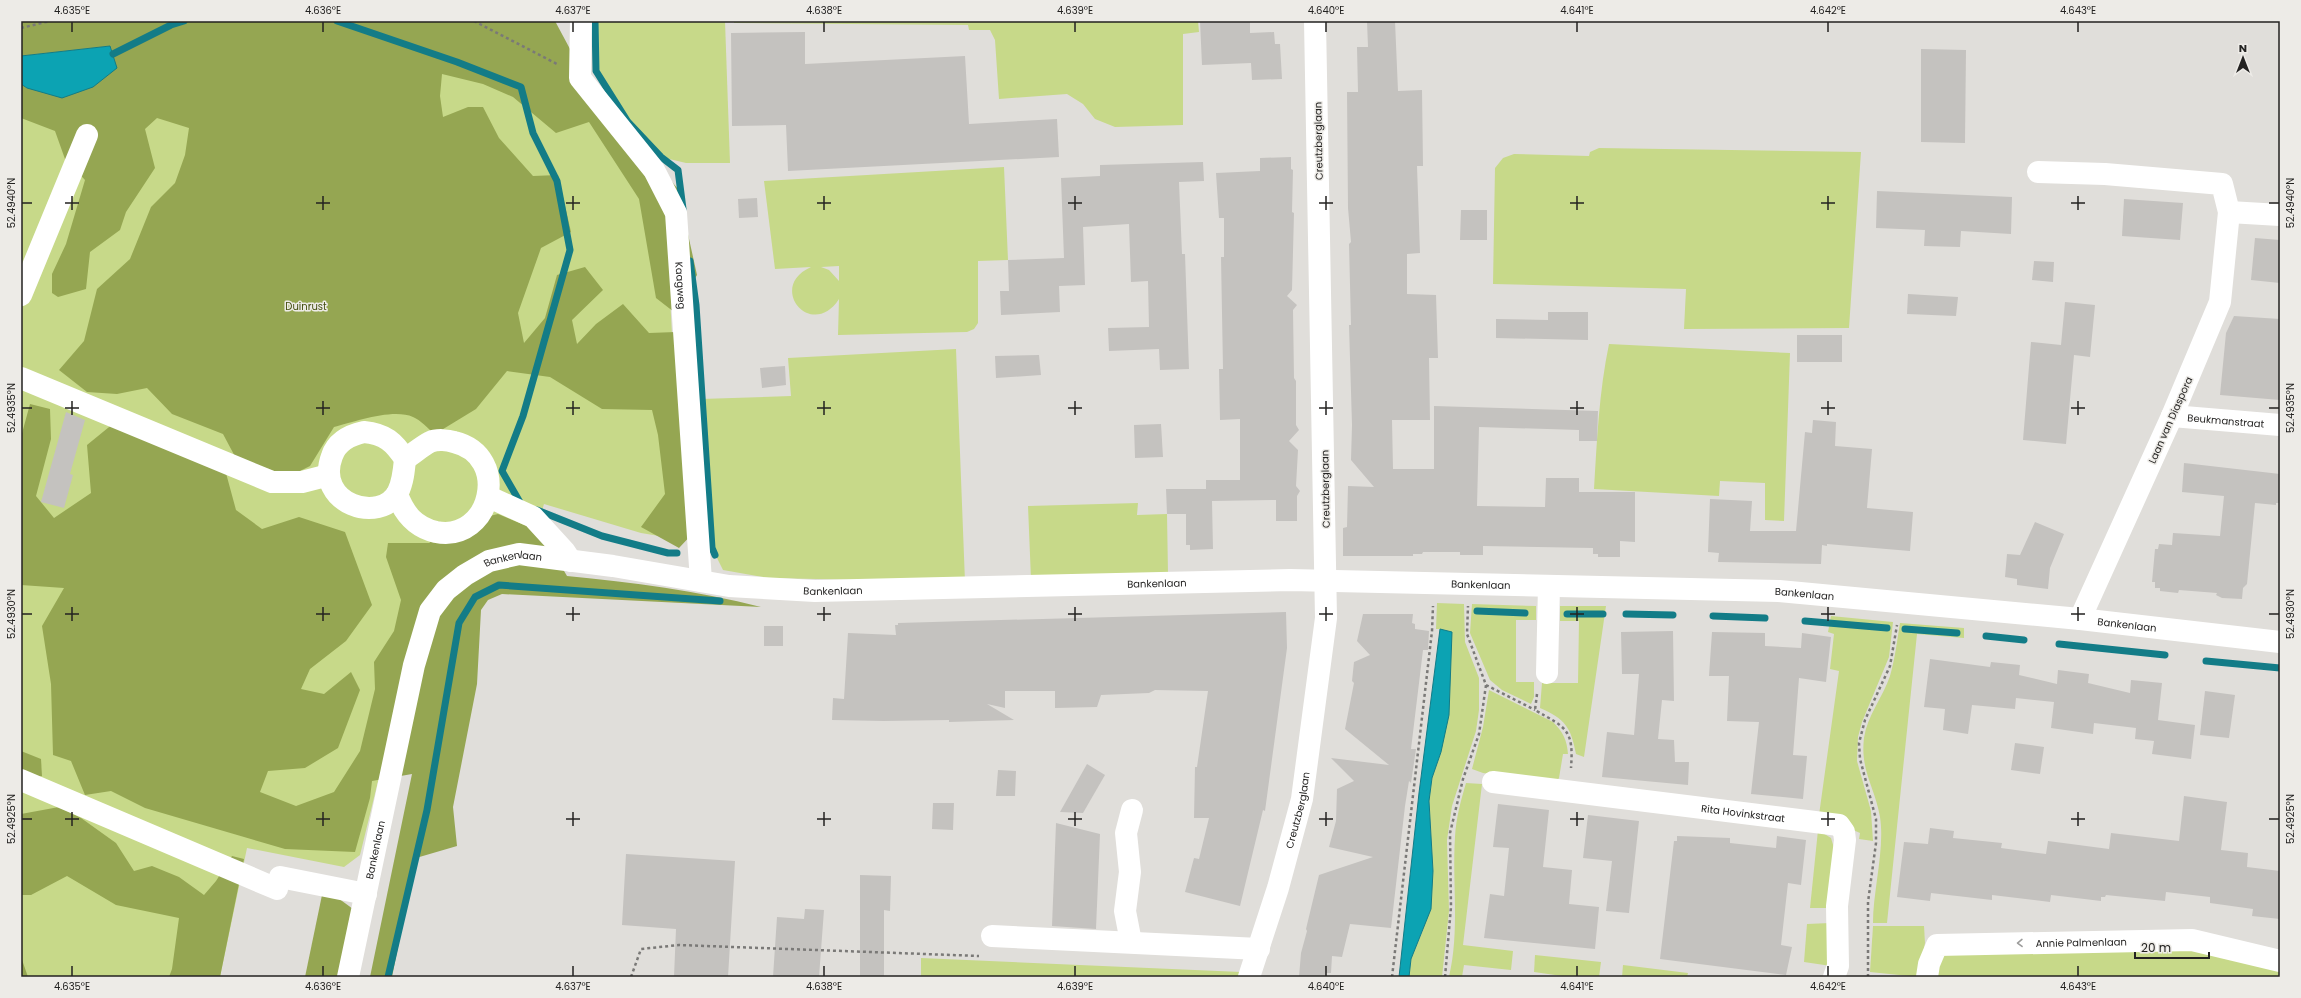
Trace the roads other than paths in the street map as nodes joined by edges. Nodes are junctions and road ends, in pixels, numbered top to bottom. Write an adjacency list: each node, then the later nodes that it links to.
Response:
1 (580, 21): 16 (street, Kaagweg)
2 (1316, 21): 17 (street, Creutzberglaan)
3 (87, 135): 7 (street)
4 (2038, 172): 5 (street, Laan van Diaspora)
5 (2229, 212): 6 (street); 9 (street, Laan van Diaspora)
6 (2280, 216)
7 (21, 295)
8 (21, 378): 12 (street)
9 (2172, 416): 10 (street, Beukmanstraat); 19 (street, Laan van Diaspora)
10 (2280, 425)
11 (405, 460): 12 (street); 13 (street); 14 (street)
12 (329, 476): 13 (street)
13 (397, 494): 14 (street)
14 (489, 497): 15 (street)
15 (571, 561): 16 (street, Bankenlaan); 25 (street, Bankenlaan)
16 (701, 581): 17 (street, Bankenlaan)
17 (1326, 581): 18 (street, Bankenlaan); 28 (street, Creutzberglaan)
18 (1549, 586): 19 (street, Bankenlaan); 21 (street)
19 (2080, 619): 20 (street, Bankenlaan)
20 (2280, 642)
21 (1547, 673)
22 (21, 780): 25 (street)
23 (1493, 782): 32 (street, Rita Hovinkstraat)
24 (1132, 810): 27 (street)
25 (366, 894): 30 (street, Bankenlaan)
26 (992, 936): 27 (street)
27 (1131, 942): 28 (street)
28 (1259, 949): 31 (street, Creutzberglaan)
29 (2280, 961): 33 (street, Annie Palmenlaan, one-way to 33)
30 (348, 977)
31 (1249, 977)
32 (1834, 977)
33 (1927, 977)

